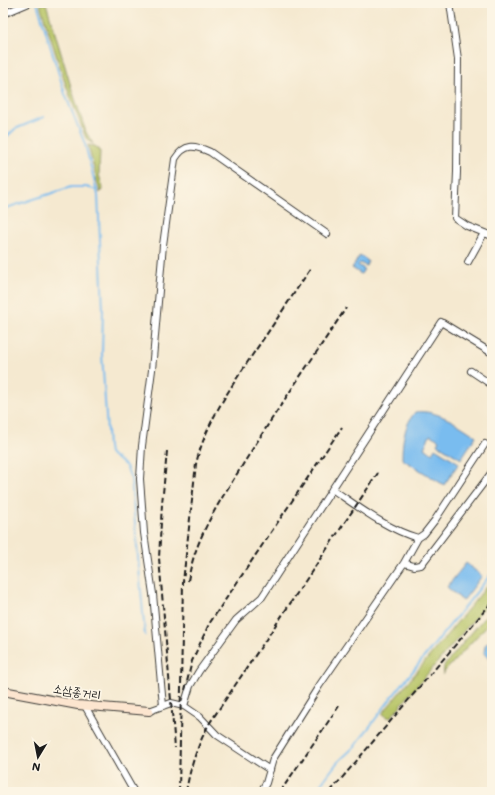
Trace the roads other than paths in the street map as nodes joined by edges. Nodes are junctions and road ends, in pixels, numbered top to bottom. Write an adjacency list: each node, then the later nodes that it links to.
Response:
1 (29, 3): 3 (street)
2 (450, 3): 4 (street)
3 (3, 14)
4 (484, 233): 6 (street); 7 (street)
5 (327, 234): 18 (street)
6 (492, 236)
7 (468, 262)
8 (492, 353): 13 (street)
9 (470, 371): 10 (street)
10 (492, 385)
11 (485, 444): 14 (street)
12 (492, 472): 15 (street)
13 (332, 489): 14 (street); 19 (street)
14 (418, 538): 15 (street)
15 (404, 563): 21 (street)
16 (3, 691): 17 (street, 소삼종거리)
17 (85, 706): 20 (street, 소삼종거리); 22 (street)
18 (163, 706): 19 (street); 20 (street)
19 (184, 706): 21 (street)
20 (149, 711)
21 (270, 770): 23 (street)
22 (134, 792)
23 (261, 792)

